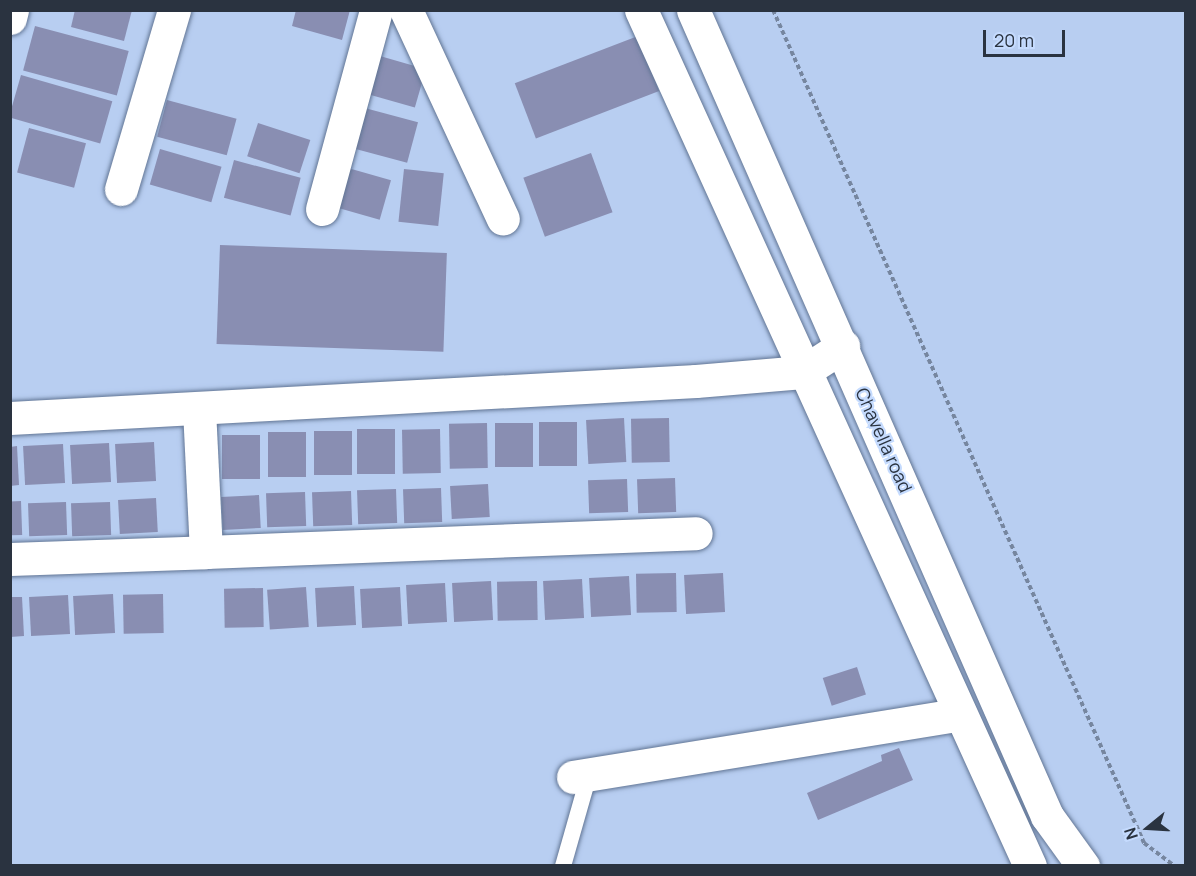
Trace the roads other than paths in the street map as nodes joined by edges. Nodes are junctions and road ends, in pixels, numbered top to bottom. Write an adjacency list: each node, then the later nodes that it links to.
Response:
1 (12, 10): 7 (main road)
2 (174, 10): 8 (main road)
3 (376, 10): 9 (main road)
4 (406, 10): 10 (main road)
5 (641, 10): 12 (main road)
6 (693, 10): 11 (main road, Chavella road)
7 (10, 18)
8 (121, 189)
9 (322, 209)
10 (503, 219)
11 (843, 346): 12 (main road); 22 (main road, Chavella road)
12 (803, 372): 13 (main road); 18 (main road)
13 (199, 410): 14 (main road); 16 (main road)
14 (10, 418)
15 (696, 533): 16 (main road)
16 (206, 552): 17 (main road)
17 (10, 559)
18 (960, 714): 19 (main road); 21 (main road)
19 (581, 776): 20 (lane)
20 (562, 866)
21 (1030, 866)
22 (1083, 866)

